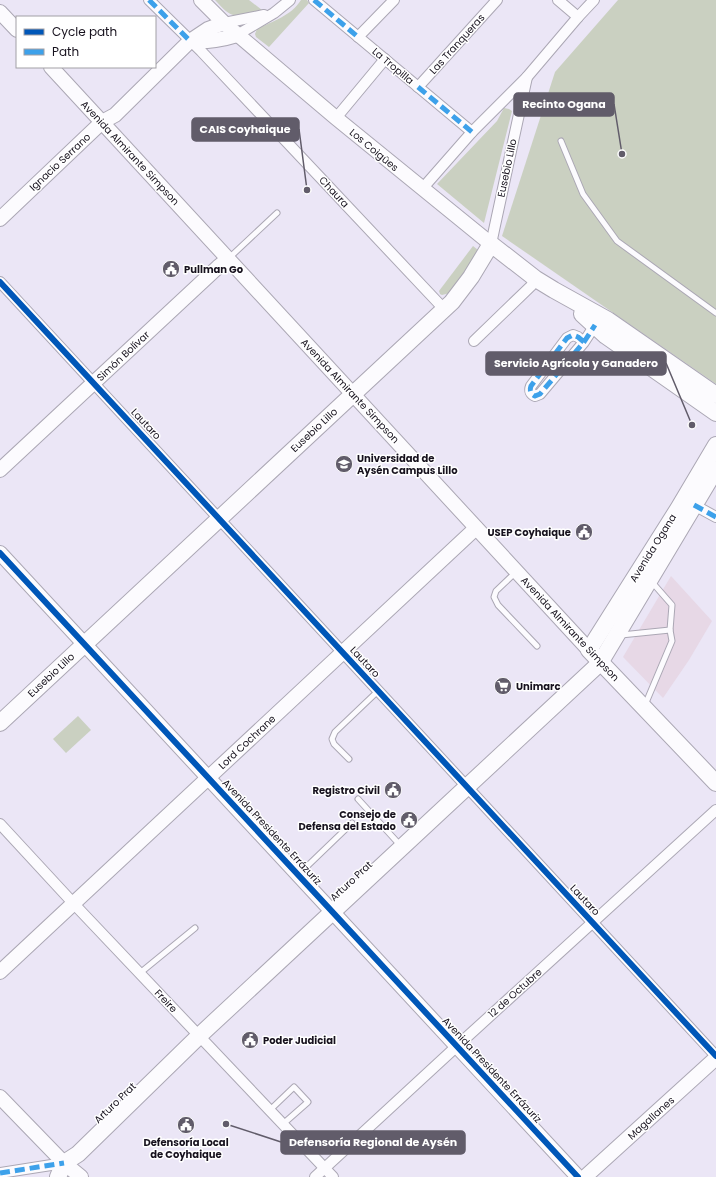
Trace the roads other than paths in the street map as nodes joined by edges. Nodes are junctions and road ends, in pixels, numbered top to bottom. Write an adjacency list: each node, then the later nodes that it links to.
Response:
1 (150, 0): 16 (street, Chaura)
2 (201, 0): 12 (main road, Los Coigües)
3 (290, 0): 10 (street, Ignacio Serrano)
4 (314, 0): 15 (street, La Tropilla)
5 (394, 0): 15 (street)
6 (497, 0): 20 (street, Las Tranqueras)
7 (558, 0): 11 (street)
8 (594, 0): 11 (street, Eusebio Lillo)
9 (0, 12): 13 (main road)
10 (274, 13): 12 (street, Ignacio Serrano); 14 (street, Ignacio Serrano)
11 (578, 17): 19 (street, Eusebio Lillo)
12 (224, 23): 14 (main road, Los Coigües); 16 (main road, Ignacio Serrano)
13 (16, 29)
14 (238, 35): 16 (main road, Ignacio Serrano); 21 (main road, Los Coigües)
15 (358, 37): 17 (street, La Tropilla)
16 (190, 41): 22 (main road, Ignacio Serrano); 33 (street, Chaura)
17 (385, 59): 20 (street, La Tropilla); 21 (street)
18 (52, 68): 22 (main road, Avenida Almirante Simpson)
19 (527, 77): 23 (street, Eusebio Lillo); 28 (street, Eusebio Lillo)
20 (418, 87): 23 (street, La Tropilla)
21 (336, 118): 25 (main road, Los Coigües)
22 (102, 122): 27 (main road, Ignacio Serrano); 29 (main road, Avenida Almirante Simpson)
23 (472, 132): 25 (street, Eusebio Lillo)
24 (561, 141): 34 (lane)
25 (422, 189): 28 (main road, Los Coigües)
26 (277, 213): 29 (lane)
27 (0, 218)
28 (491, 244): 30 (main road, Los Coigües); 33 (main road, Eusebio Lillo)
29 (228, 259): 38 (main road, Simón Bolívar); 39 (main road, Avenida Almirante Simpson)
30 (536, 278): 32 (main road, Los Coigües); 36 (street)
31 (0, 282): 38 (street, Lautaro)
32 (554, 290): 35 (main road, Los Coigües); 40 (main road, Los Coigües)
33 (444, 309): 39 (main road, Eusebio Lillo)
34 (716, 313)
35 (595, 325): 37 (street); 41 (main road, Los Coigües)
36 (474, 341)
37 (584, 342): 37 (street)
38 (94, 383): 43 (main road, Simón Bolívar); 47 (street, Lautaro)
39 (352, 394): 47 (main road, Eusebio Lillo); 48 (main road, Avenida Almirante Simpson)
40 (716, 396)
41 (716, 412)
42 (716, 445): 56 (main road, Avenida Ogana)
43 (0, 470)
44 (714, 475): 45 (main road, Avenida Ogana)
45 (694, 505): 46 (street); 51 (main road, Avenida Ogana)
46 (716, 517)
47 (219, 518): 54 (main road, Eusebio Lillo); 57 (street, Lautaro)
48 (476, 528): 50 (main road, Avenida Almirante Simpson); 57 (main road, Lord Cochrane)
49 (0, 553): 54 (main road, Avenida Presidente Errázuriz)
50 (516, 572): 55 (lane); 56 (main road, Avenida Almirante Simpson)
51 (650, 580): 52 (lane); 53 (main road, Avenida Ogana)
52 (670, 630): 53 (lane); 60 (lane)
53 (617, 635): 58 (main road, Avenida Ogana)
54 (84, 644): 61 (main road, Eusebio Lillo); 63 (main road, Avenida Presidente Errázuriz)
55 (537, 646)
56 (589, 650): 58 (main road, Avenida Almirante Simpson)
57 (342, 652): 59 (street, Lautaro); 63 (main road, Lord Cochrane)
58 (600, 663): 60 (main road, Avenida Almirante Simpson); 65 (main road, Arturo Prat)
59 (378, 691): 62 (lane); 65 (street, Lautaro)
60 (644, 708): 64 (main road, Avenida Almirante Simpson)
61 (0, 723)
62 (349, 758)
63 (208, 778): 71 (main road, Avenida Presidente Errázuriz); 72 (main road, Lord Cochrane)
64 (716, 783)
65 (468, 787): 70 (main road, Arturo Prat); 74 (street, Lautaro)
66 (358, 799): 70 (lane)
67 (716, 810): 74 (street, 12 de Octubre)
68 (352, 823): 71 (lane)
69 (0, 824): 72 (street, Freire)
70 (402, 847): 73 (main road, Arturo Prat)
71 (298, 875): 73 (main road, Avenida Presidente Errázuriz)
72 (74, 904): 76 (main road, Lord Cochrane); 77 (street, Freire)
73 (332, 912): 78 (main road, Arturo Prat); 79 (main road, Avenida Presidente Errázuriz)
74 (592, 922): 79 (street, 12 de Octubre); 80 (street, Lautaro)
75 (195, 928): 77 (lane)
76 (0, 972)
77 (140, 973): 78 (street, Freire)
78 (199, 1036): 82 (street, Freire); 85 (main road, Arturo Prat)
79 (456, 1046): 84 (street, 12 de Octubre); 90 (main road, Avenida Presidente Errázuriz)
80 (716, 1057): 91 (main road, Magallanes)
81 (0, 1096): 85 (main road)
82 (270, 1110): 83 (street, Freire); 83 (lane)
83 (283, 1124): 84 (street, Freire)
84 (325, 1168): 88 (street, 12 de Octubre); 89 (street, Freire)
85 (61, 1170): 86 (street); 87 (main road)
86 (0, 1173)
87 (81, 1177)
88 (315, 1177)
89 (333, 1177)
90 (578, 1177)
91 (585, 1177)

